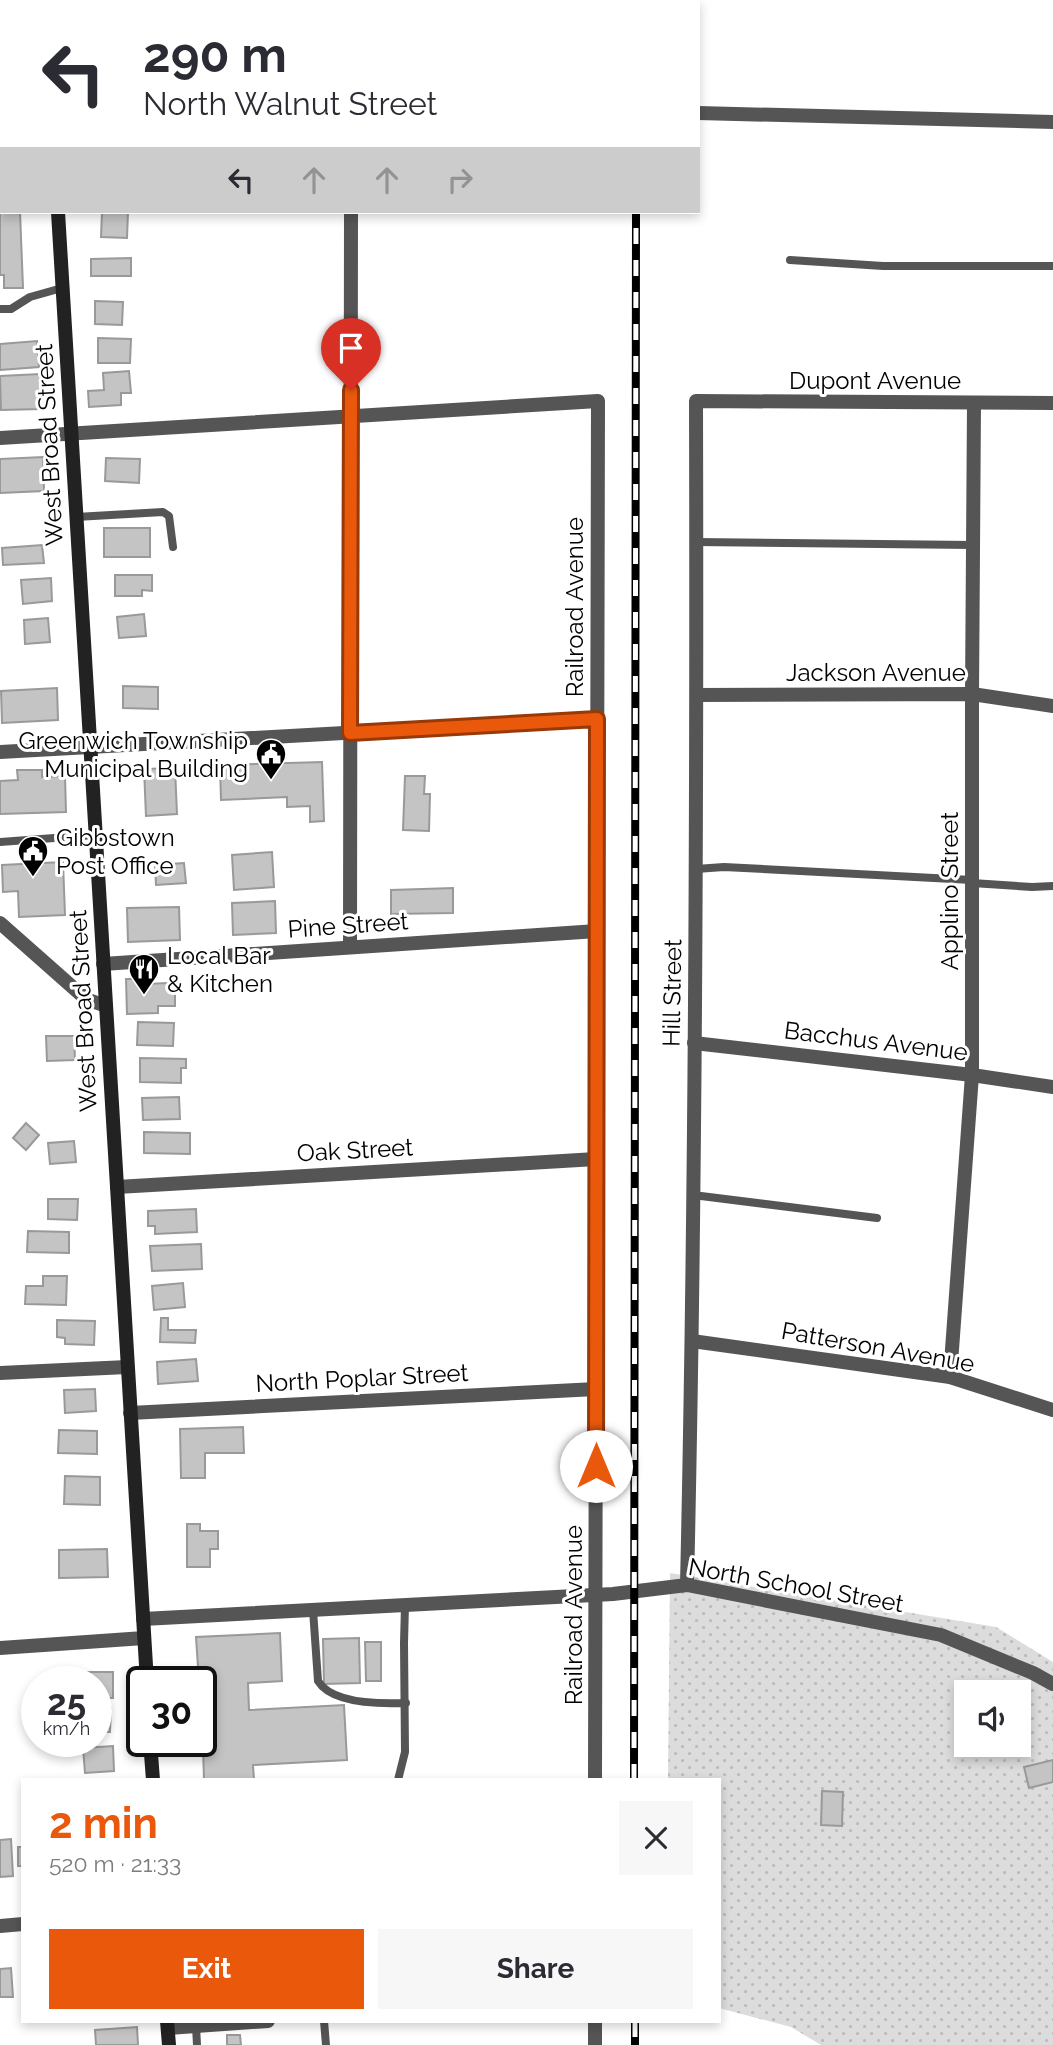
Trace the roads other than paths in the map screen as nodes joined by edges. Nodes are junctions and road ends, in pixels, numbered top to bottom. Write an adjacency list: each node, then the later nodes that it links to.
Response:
1 (700, 113): 2 (street)
2 (1053, 122)
3 (58, 214): 7 (main road, West Broad Street)
4 (351, 214): 12 (street)
5 (790, 260): 6 (lane)
6 (1053, 266)
7 (62, 288): 8 (lane); 13 (main road, West Broad Street)
8 (0, 310)
9 (696, 401): 11 (street, Dupont Avenue); 16 (street, Hill Street)
10 (1053, 403): 11 (street, Dupont Avenue)
11 (974, 404): 17 (street, Applino Street)
12 (351, 415): 13 (street); 22 (street, Railroad Avenue); 23 (street)
13 (71, 433): 14 (street); 15 (main road, West Broad Street)
14 (0, 438)
15 (76, 517): 18 (lane); 24 (main road, West Broad Street)
16 (696, 542): 17 (lane); 20 (street, Hill Street)
17 (973, 545): 19 (street, Applino Street)
18 (173, 547)
19 (972, 694): 20 (street, Jackson Avenue); 21 (street, Jackson Avenue); 29 (street, Applino Street)
20 (697, 695): 28 (street, Hill Street)
21 (1053, 706)
22 (597, 719): 23 (street); 32 (street, Railroad Avenue)
23 (350, 733): 24 (street); 33 (street)
24 (90, 747): 25 (street); 26 (main road, West Broad Street)
25 (0, 752)
26 (95, 835): 27 (lane); 34 (main road, West Broad Street)
27 (0, 842)
28 (696, 869): 29 (lane); 36 (street, Hill Street)
29 (972, 882): 30 (lane); 37 (street, Applino Street)
30 (1053, 886)
31 (0, 923): 35 (street)
32 (597, 931): 33 (street, Pine Street); 39 (street, Railroad Avenue)
33 (350, 947): 34 (street, Pine Street)
34 (103, 964): 35 (main road, West Broad Street)
35 (106, 1006): 40 (main road, West Broad Street)
36 (694, 1043): 37 (street, Bacchus Avenue); 41 (street, Hill Street)
37 (972, 1075): 38 (street, Bacchus Avenue); 46 (street, Applino Street)
38 (1053, 1087)
39 (596, 1159): 40 (street, Oak Street); 47 (street, Railroad Avenue)
40 (117, 1187): 44 (main road, West Broad Street)
41 (693, 1195): 42 (lane); 43 (street, Hill Street)
42 (877, 1217)
43 (692, 1341): 46 (street, Patterson Avenue); 50 (street, Hill Street)
44 (127, 1367): 45 (street); 49 (main road, West Broad Street)
45 (0, 1373)
46 (950, 1377): 48 (street, Patterson Avenue)
47 (596, 1389): 49 (street, North Poplar Street); 51 (street, Railroad Avenue)
48 (1053, 1410)
49 (130, 1413): 54 (main road, West Broad Street)
50 (687, 1585): 51 (street, North School Street); 58 (street, North School Street)
51 (596, 1594): 52 (street, North School Street); 63 (street, Railroad Avenue)
52 (405, 1605): 53 (street, North School Street); 59 (lane)
53 (313, 1610): 54 (street, North School Street); 59 (lane)
54 (143, 1619): 55 (main road, West Broad Street)
55 (144, 1638): 56 (street); 57 (main road, West Broad Street)
56 (0, 1648)
57 (146, 1666)
58 (1053, 1684)
59 (406, 1703): 62 (lane)
60 (151, 1757): 61 (main road)
61 (153, 1778)
62 (398, 1778)
63 (595, 1778)
64 (21, 1924): 65 (street)
65 (0, 1926)
66 (239, 2023): 70 (street)
67 (324, 2023): 73 (lane)
68 (595, 2023): 74 (street)
69 (167, 2025): 70 (street); 71 (main road)
70 (196, 2026): 72 (lane)
71 (169, 2045)
72 (197, 2045)
73 (326, 2045)
74 (595, 2045)

